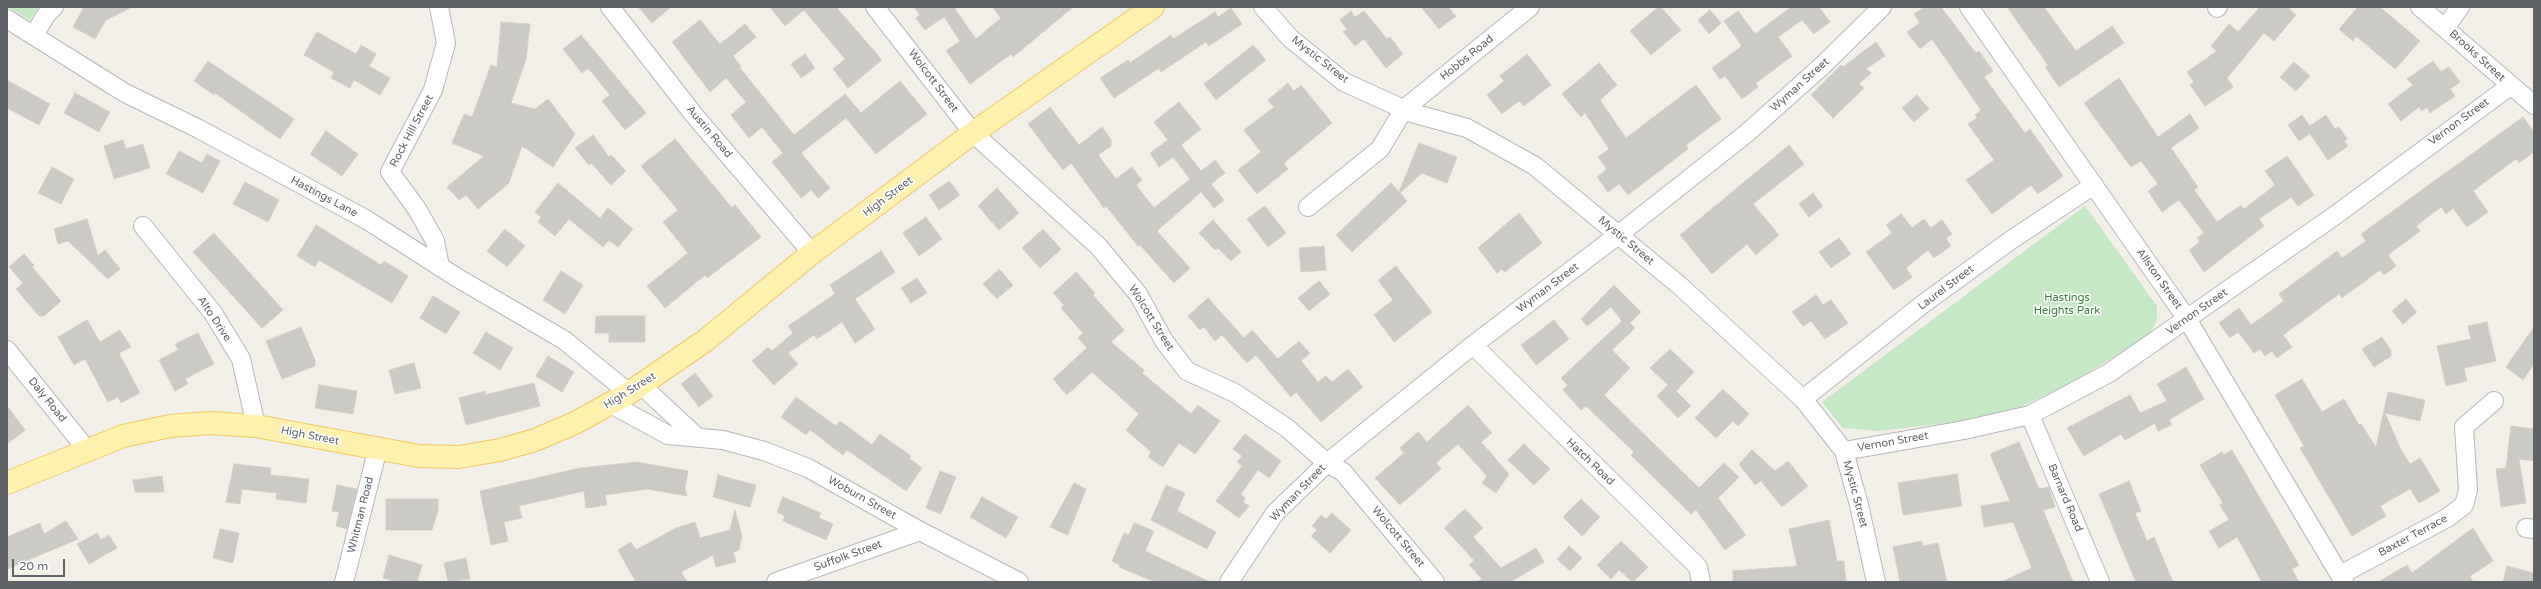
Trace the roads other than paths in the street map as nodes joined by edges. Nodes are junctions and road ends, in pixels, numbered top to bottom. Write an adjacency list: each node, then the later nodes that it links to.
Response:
1 (54, 7): 14 (street)
2 (439, 7): 24 (street, Rock Hill Street)
3 (610, 7): 23 (street, Austin Road)
4 (875, 7): 18 (street, Wolcott Street)
5 (1153, 7): 18 (main road, High Street)
6 (1263, 7): 17 (street, Mystic Street)
7 (1530, 7): 17 (street, Hobbs Road)
8 (1882, 7): 22 (street, Wyman Street)
9 (1969, 7): 19 (street, Allston Street)
10 (2420, 7): 13 (street, Brooks Street)
11 (2460, 7): 13 (street)
12 (7, 20): 14 (street, Hastings Lane)
13 (2445, 28): 15 (street, Brooks Street)
14 (34, 35): 24 (street, Hastings Lane)
15 (2510, 86): 16 (street, Brooks Street); 25 (street, Vernon Street)
16 (2534, 105)
17 (1404, 109): 20 (street); 22 (street, Mystic Street)
18 (973, 133): 23 (main road, High Street); 38 (street, Wolcott Street)
19 (2094, 185): 25 (street, Allston Street); 29 (street, Laurel Street)
20 (1308, 207)
21 (143, 226): 33 (street, Alto Drive)
22 (1618, 235): 26 (street, Wyman Street); 29 (street, Mystic Street)
23 (812, 253): 28 (main road, High Street)
24 (440, 267): 28 (street, Hastings Lane)
25 (2187, 319): 32 (street, Vernon Street); 41 (street, Allston Street)
26 (1473, 345): 38 (street, Wyman Street); 47 (street, Hatch Road)
27 (7, 350): 36 (street, Daly Road)
28 (635, 389): 31 (main road, High Street); 34 (street)
29 (1803, 399): 37 (street, Mystic Street)
30 (2494, 401): 41 (street, Baxter Terrace)
31 (611, 404): 34 (street, Woburn Street); 35 (main road, High Street)
32 (2030, 415): 37 (street, Vernon Street); 49 (street, Barnard Road)
33 (256, 426): 35 (main road, High Street); 36 (main road, High Street)
34 (696, 436): 40 (street, Woburn Street)
35 (378, 448): 42 (street, Whitman Road)
36 (87, 450): 39 (main road, High Street)
37 (1844, 451): 48 (street, Mystic Street)
38 (1327, 463): 45 (street, Wyman Street); 46 (street, Wolcott Street)
39 (7, 483)
40 (920, 531): 43 (street, Suffolk Street); 44 (street, Woburn Street)
41 (2342, 578)
42 (344, 582)
43 (776, 582)
44 (1019, 582)
45 (1229, 582)
46 (1435, 582)
47 (1701, 582)
48 (1876, 582)
49 (2100, 582)

